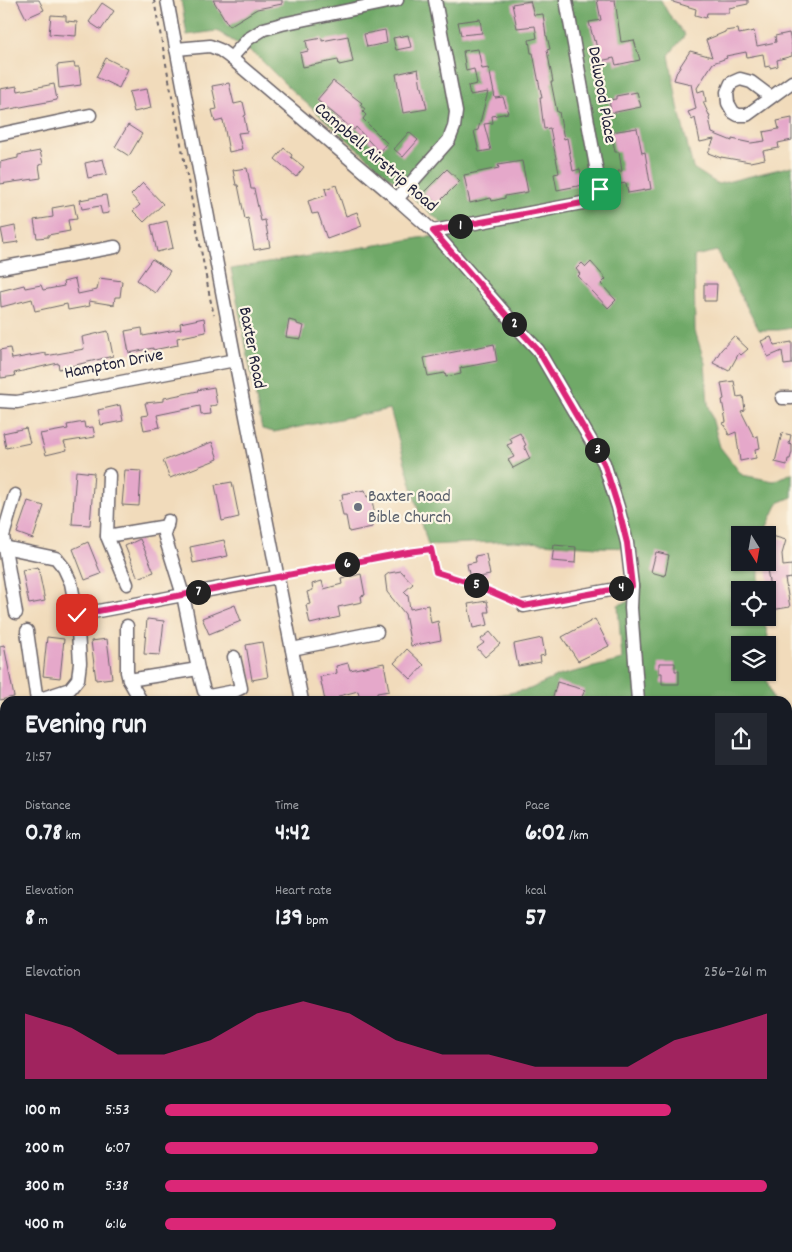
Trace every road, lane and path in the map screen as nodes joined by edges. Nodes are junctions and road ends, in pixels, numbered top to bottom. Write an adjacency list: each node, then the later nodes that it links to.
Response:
1 (167, 0): 5 (street, Baxter Road)
2 (397, 0): 6 (street)
3 (435, 0): 11 (street)
4 (566, 0): 12 (street, Delwood Place)
5 (176, 49): 6 (street, Campbell Airstrip Road); 15 (street, Baxter Road)
6 (231, 58): 11 (street, Campbell Airstrip Road)
7 (792, 82): 8 (street)
8 (771, 97)
9 (90, 116): 10 (street)
10 (0, 134)
11 (397, 199): 12 (street, Campbell Airstrip Road)
12 (433, 231): 23 (street, Campbell Airstrip Road)
13 (115, 247): 14 (street)
14 (0, 268)
15 (235, 360): 16 (street, Hampton Drive); 21 (street, Baxter Road)
16 (0, 401)
17 (109, 475): 19 (street)
18 (15, 495): 20 (street)
19 (106, 536): 22 (street); 24 (street)
20 (4, 547): 26 (street); 27 (street)
21 (278, 577): 24 (street); 25 (path); 31 (street, Baxter Road)
22 (127, 584)
23 (632, 586): 25 (street); 39 (street, Campbell Airstrip Road)
24 (183, 595): 27 (street); 33 (street)
25 (524, 606)
26 (16, 613)
27 (77, 615): 36 (street)
28 (126, 626): 34 (street)
29 (27, 631): 35 (street)
30 (377, 632): 31 (street)
31 (292, 649): 38 (street, Baxter Road)
32 (234, 657): 33 (street)
33 (198, 668): 34 (street)
34 (129, 680): 37 (street)
35 (36, 696)
36 (49, 696)
37 (138, 696)
38 (301, 696)
39 (638, 696)

